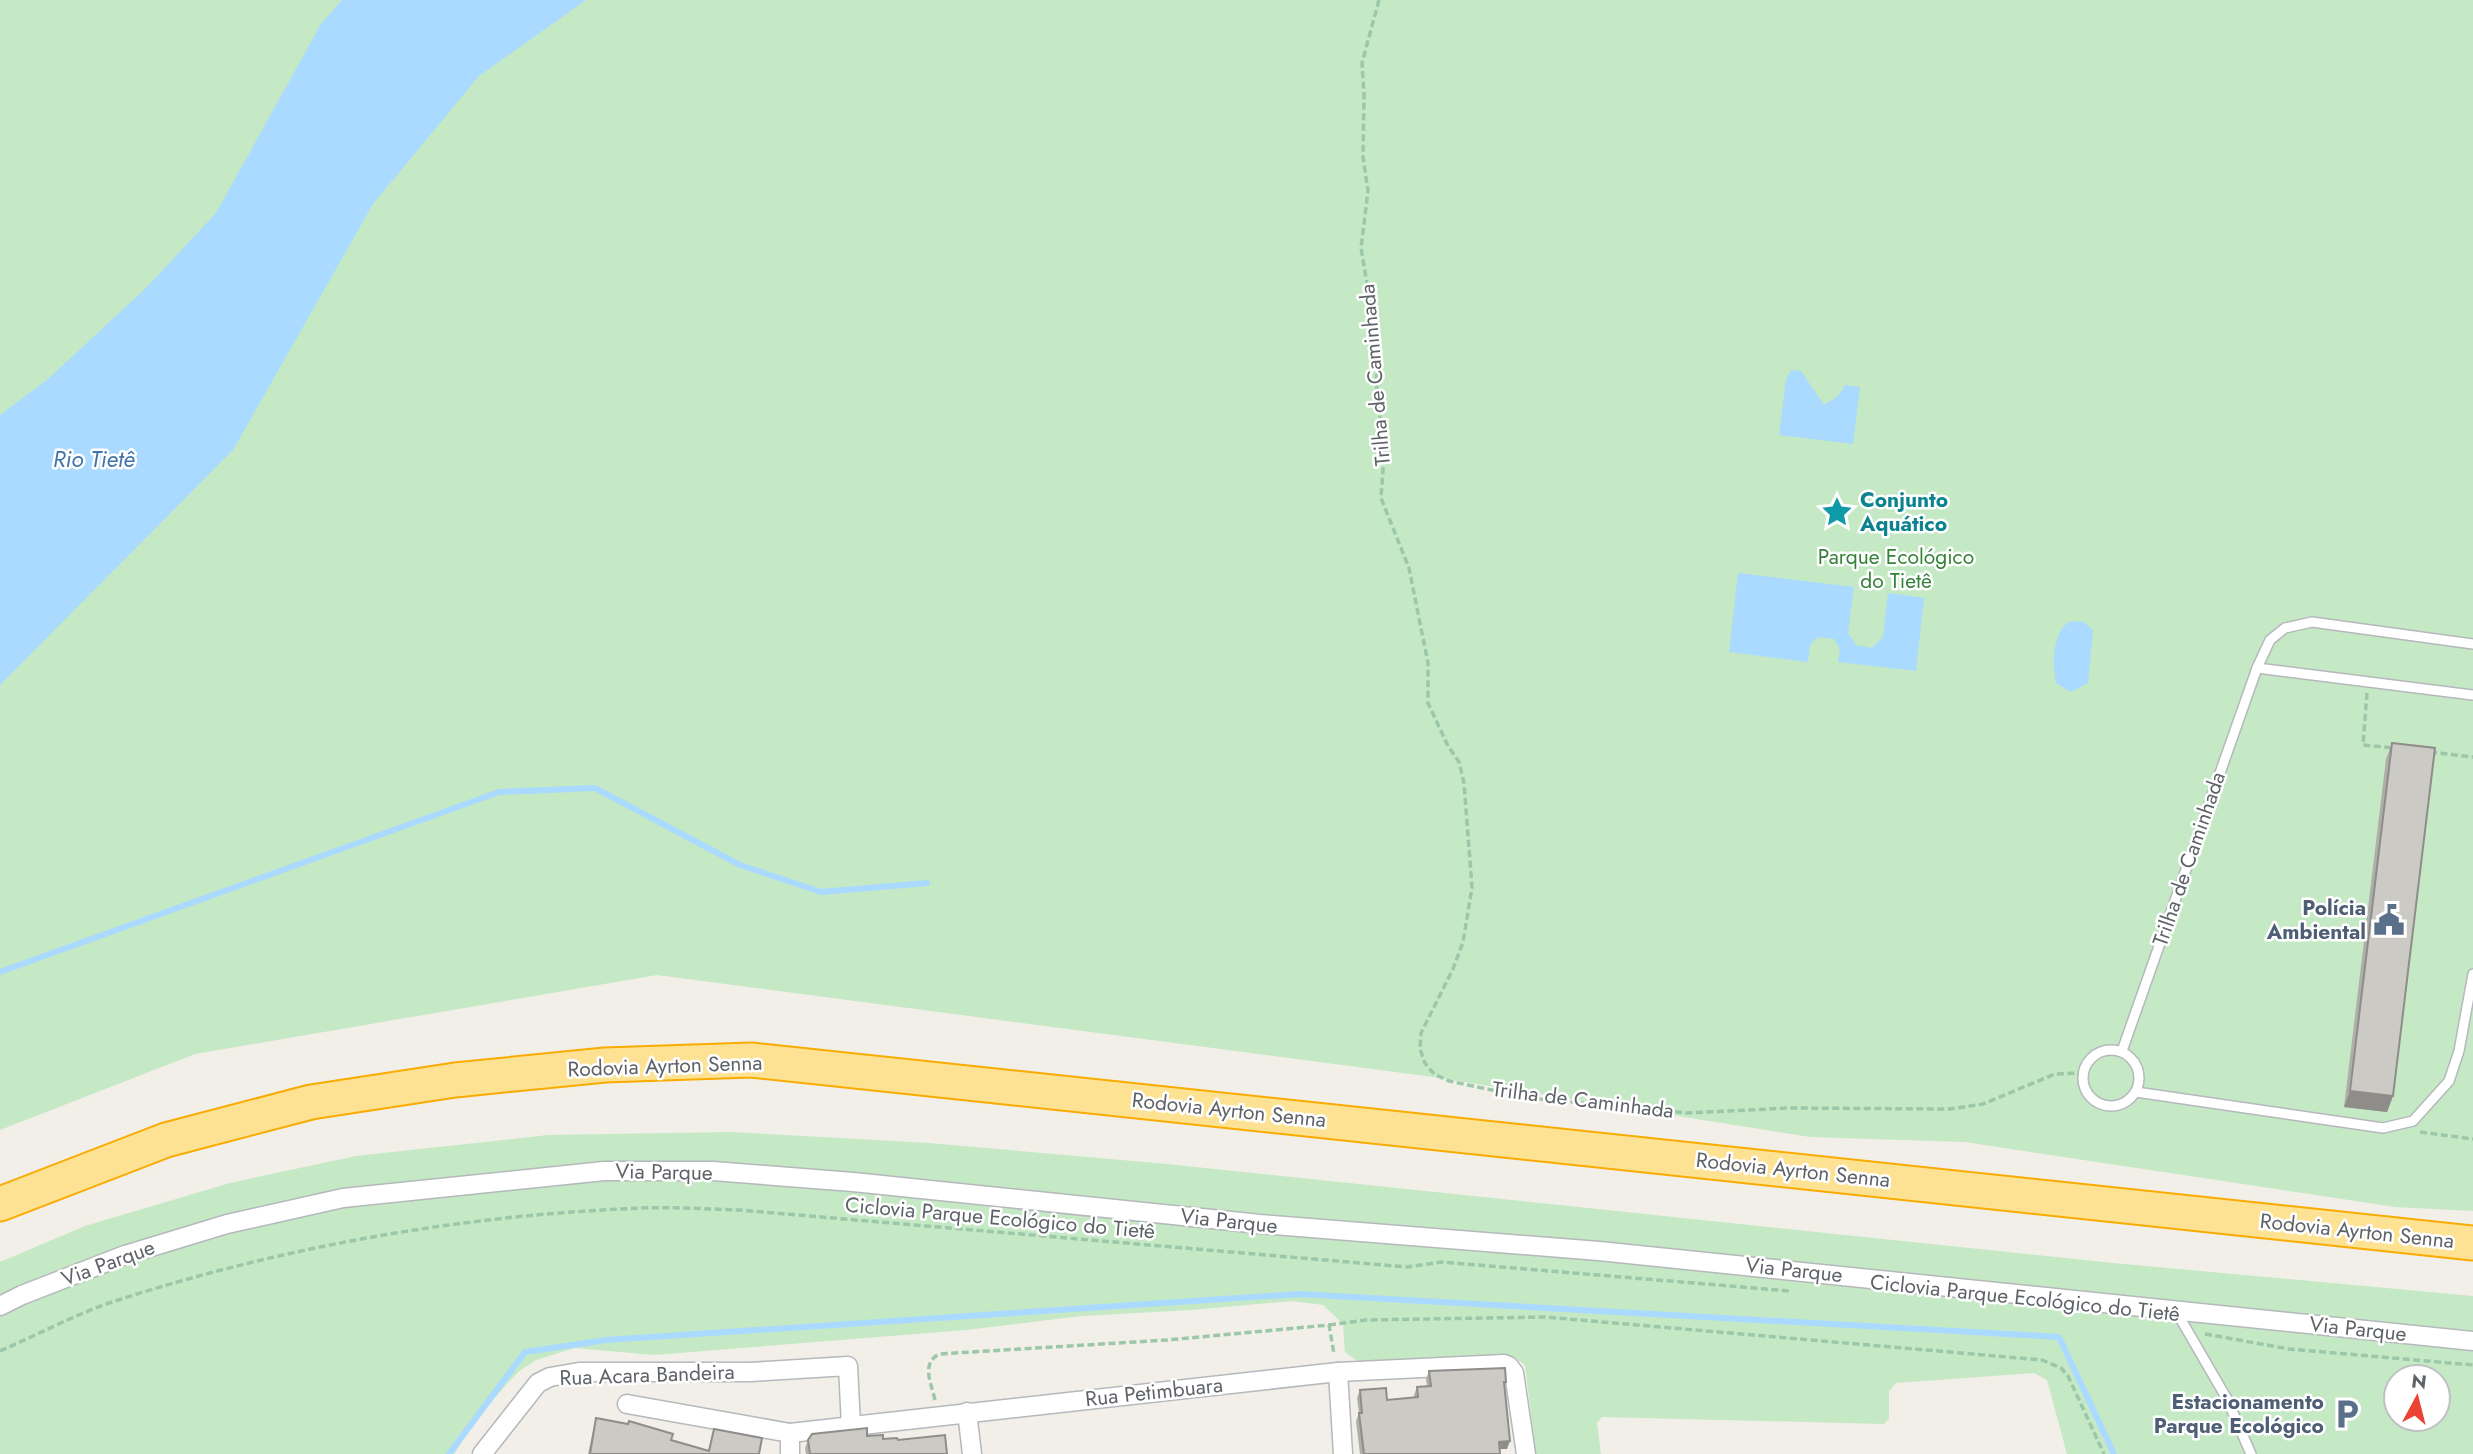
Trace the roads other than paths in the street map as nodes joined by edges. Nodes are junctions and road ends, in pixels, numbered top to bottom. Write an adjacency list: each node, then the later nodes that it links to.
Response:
1 (2473, 644): 2 (lane, Trilha de Caminhada)
2 (2257, 668): 3 (lane); 5 (lane, Trilha de Caminhada)
3 (2473, 695)
4 (2473, 974): 6 (lane)
5 (2122, 1051): 6 (lane); 6 (lane)
6 (2136, 1092)
7 (0, 1204): 8 (highway, Rodovia Ayrton Senna)
8 (2473, 1243)
9 (0, 1306): 10 (street, Via Parque)
10 (2175, 1310): 11 (street, Via Parque); 22 (lane)
11 (2473, 1341)
12 (1338, 1372): 14 (street, Rua Petimbuara); 20 (street); 21 (street, Rua Petimbuara)
13 (627, 1404): 16 (street, Rua Petimbuara)
14 (967, 1412): 15 (street, Rua Petimbuara); 19 (street)
15 (850, 1426): 16 (street, Rua Petimbuara); 17 (street, Rua Acara Bandeira)
16 (790, 1433): 18 (street)
17 (482, 1454)
18 (790, 1454)
19 (972, 1454)
20 (1343, 1454)
21 (1526, 1454)
22 (2251, 1454)

